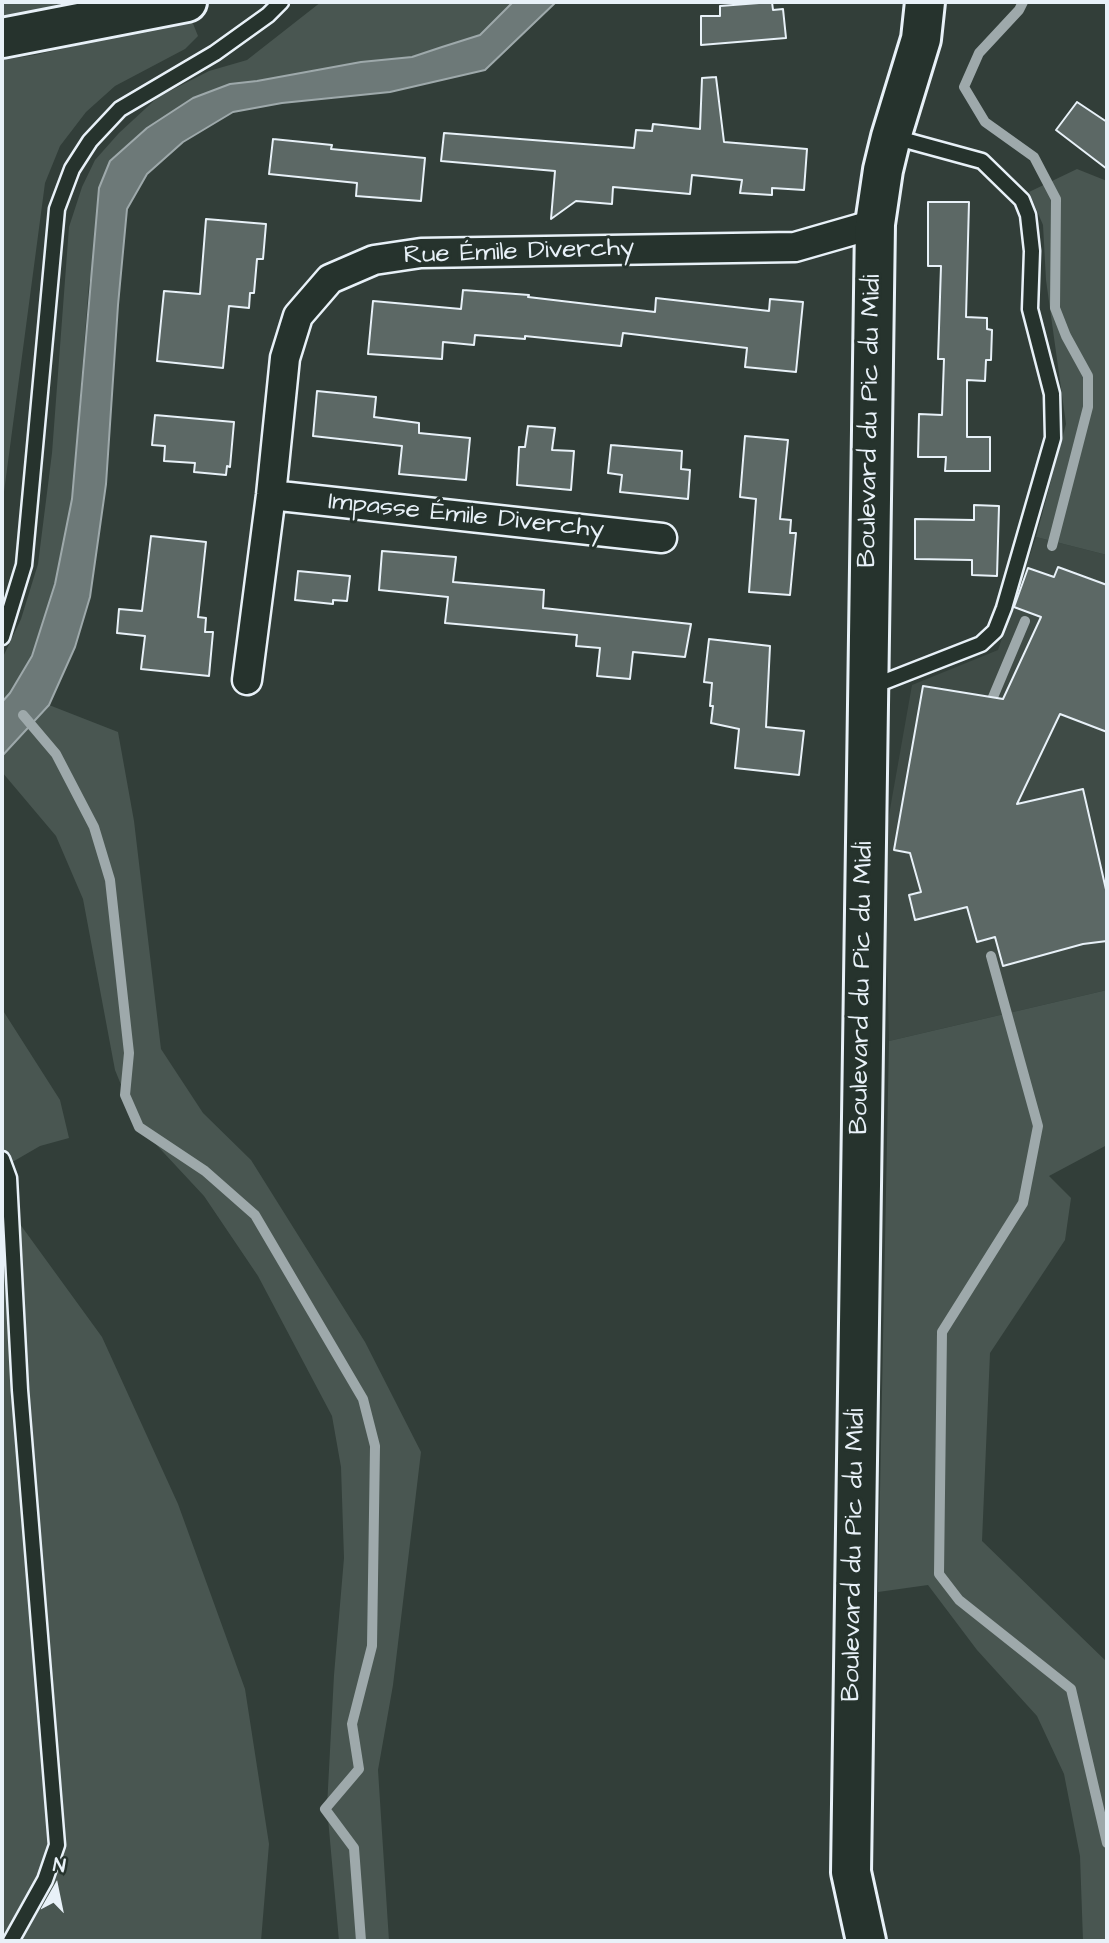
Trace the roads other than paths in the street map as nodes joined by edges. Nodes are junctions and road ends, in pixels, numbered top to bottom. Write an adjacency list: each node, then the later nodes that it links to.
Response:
1 (187, 2): 5 (main road)
2 (281, 2): 10 (lane)
3 (945, 2): 4 (main road, Boulevard du Pic du Midi)
4 (923, 20): 6 (main road, Boulevard du Pic du Midi)
5 (2, 38)
6 (891, 137): 7 (main road, Boulevard du Pic du Midi); 12 (lane)
7 (875, 224): 8 (street, Rue Émile Diverchy); 12 (main road, Boulevard du Pic du Midi)
8 (271, 495): 9 (street, Impasse Émile Diverchy); 11 (street, Rue Émile Diverchy)
9 (662, 538)
10 (2, 637)
11 (247, 680)
12 (866, 688): 15 (main road, Boulevard du Pic du Midi)
13 (2, 1159): 14 (lane)
14 (11, 1941)
15 (866, 1941)

